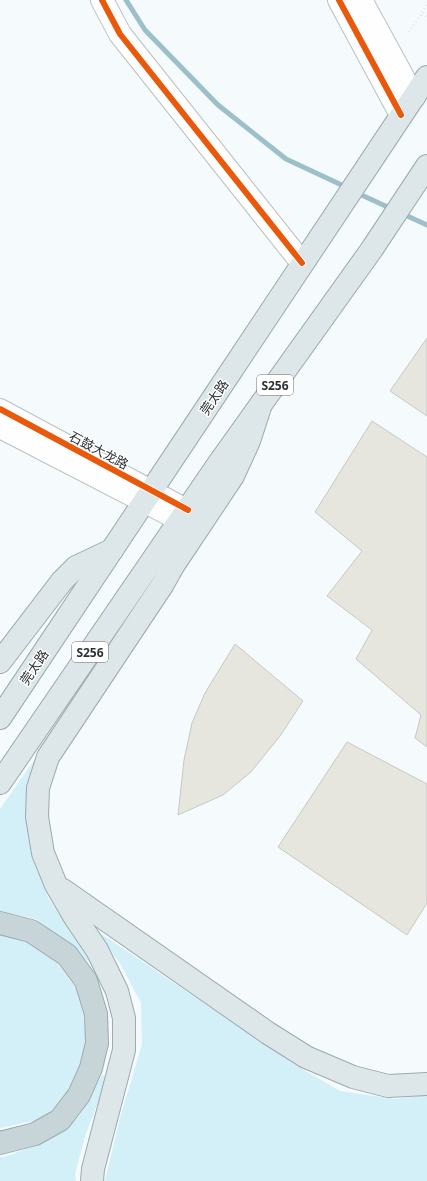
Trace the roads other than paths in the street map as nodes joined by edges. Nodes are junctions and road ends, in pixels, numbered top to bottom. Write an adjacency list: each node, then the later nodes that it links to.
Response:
1 (102, 0): 8 (street)
2 (339, 0): 6 (street)
3 (362, 0): 5 (street)
4 (427, 77): 5 (main road, 莞太路 / S256)
5 (414, 97): 6 (main road, 莞太路 / S256)
6 (401, 115): 8 (main road, 莞太路 / S256)
7 (421, 175): 9 (main road, S256)
8 (302, 263): 12 (main road, 莞太路 / S256)
9 (260, 407): 13 (main road, S256); 18 (main road)
10 (0, 409): 12 (street, 石鼓大龙路)
11 (0, 428): 12 (street, 石鼓大龙路)
12 (148, 496): 13 (street, 石鼓大龙路); 14 (main road, 莞太路 / S256)
13 (184, 515): 17 (main road, S256)
14 (113, 550): 15 (main road); 16 (main road, 莞太路 / S256)
15 (0, 662)
16 (0, 718)
17 (0, 783)
18 (56, 885): 20 (main road); 22 (main road)
19 (0, 923): 21 (highway)
20 (427, 1084)
21 (0, 1143)
22 (92, 1181)

